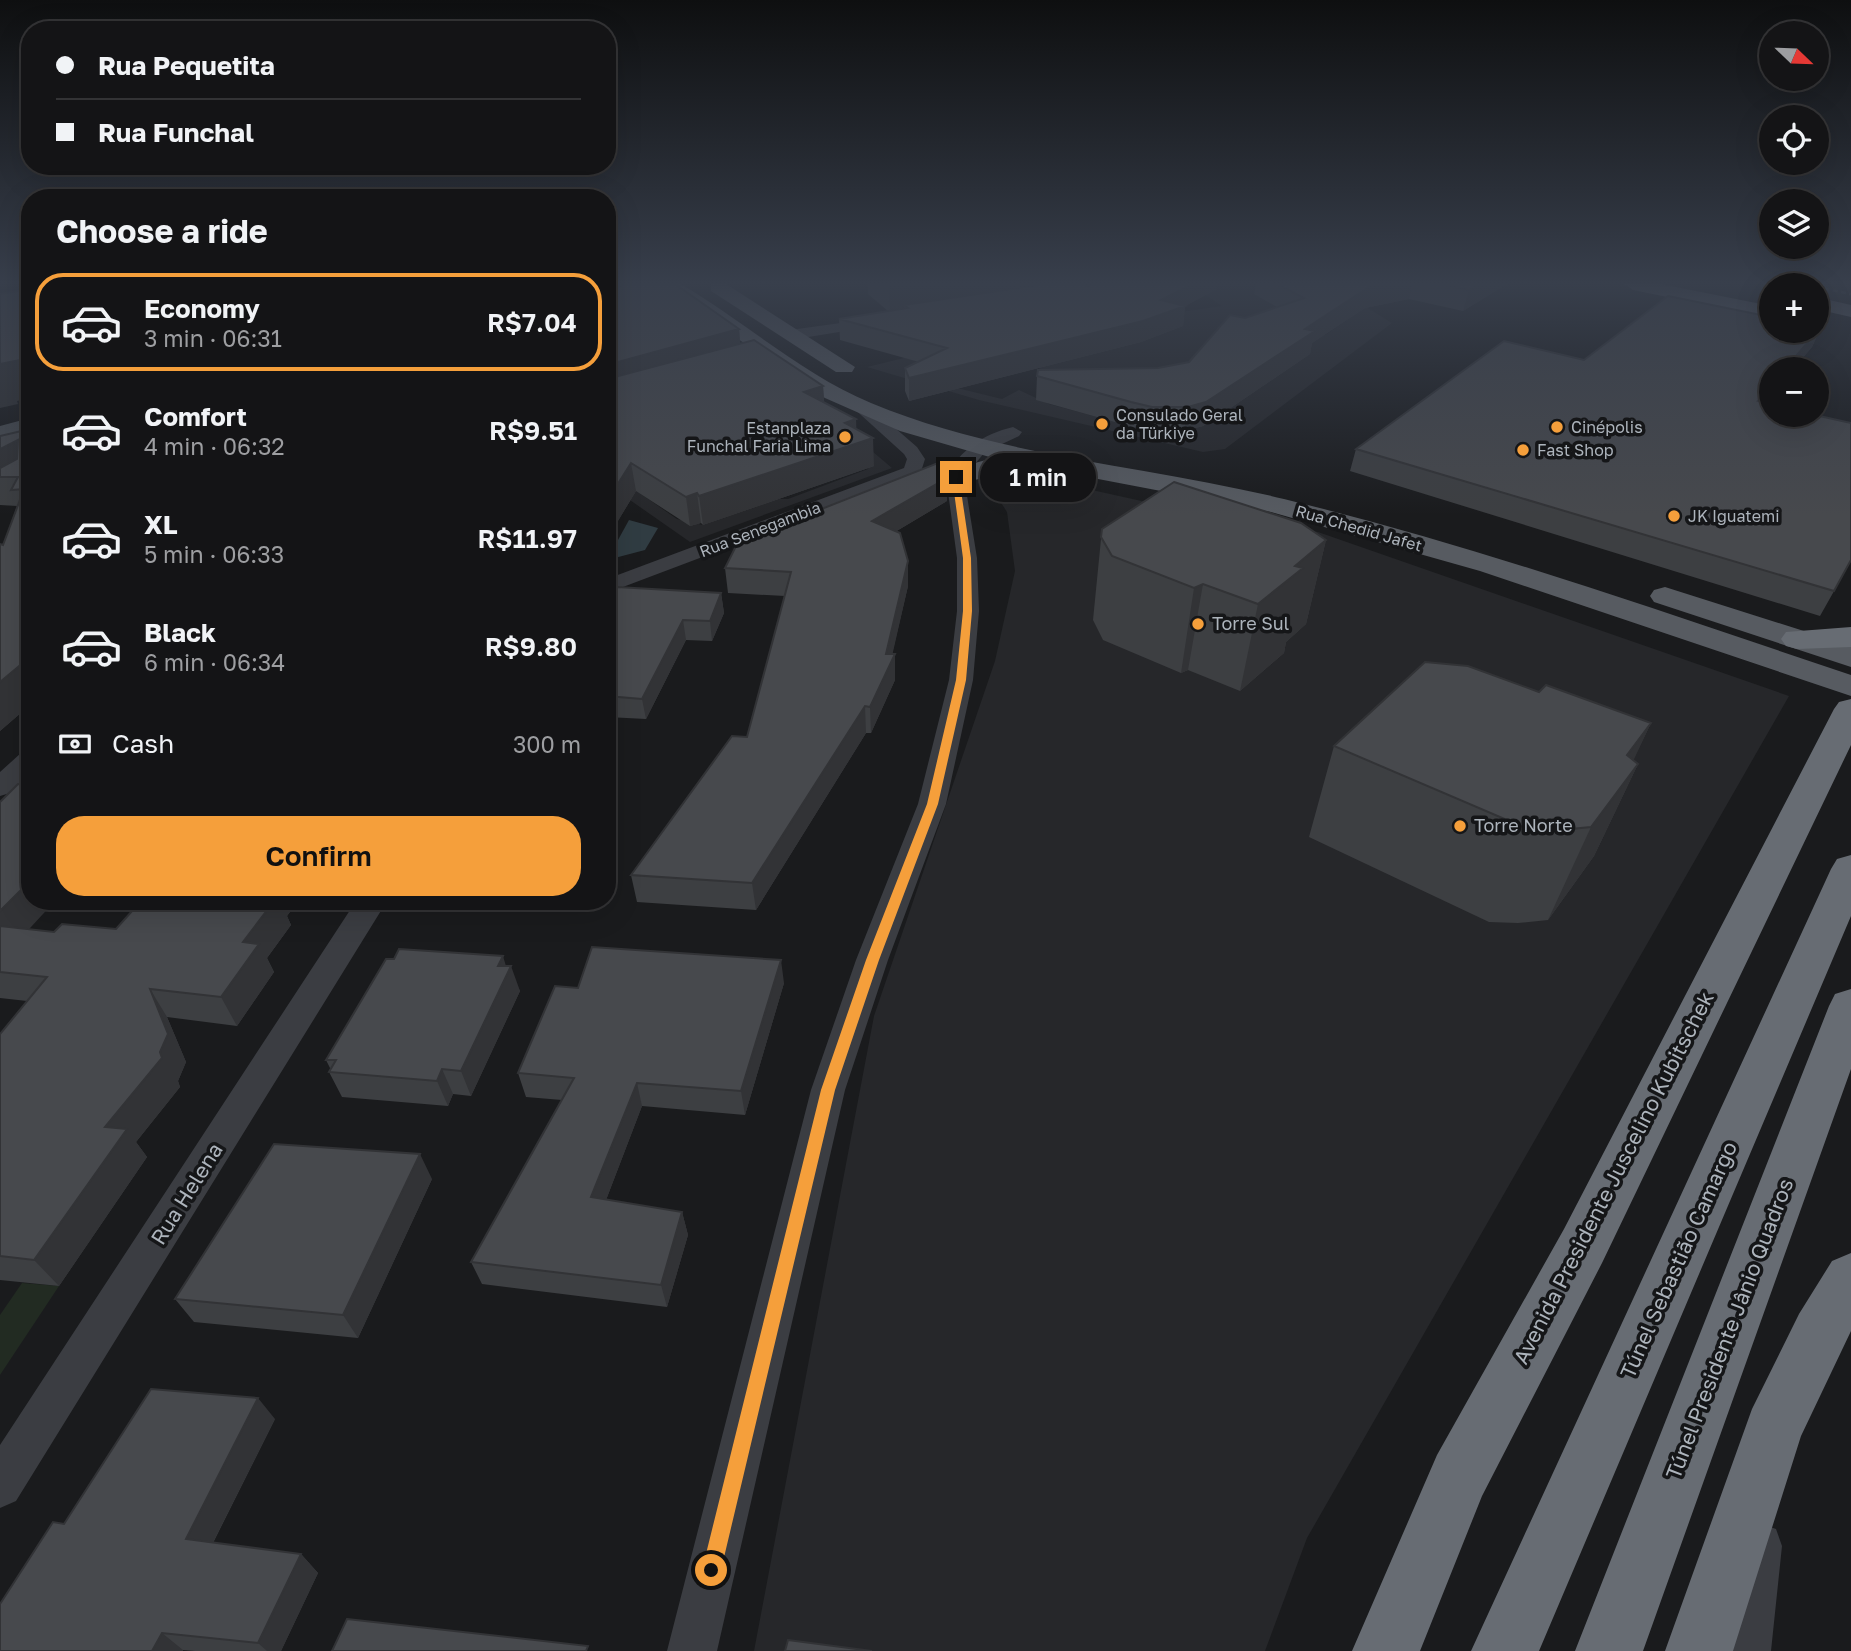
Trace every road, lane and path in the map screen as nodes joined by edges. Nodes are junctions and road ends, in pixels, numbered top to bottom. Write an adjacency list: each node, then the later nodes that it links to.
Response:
1 (771, 361): 5 (main road, Rua Chedid Jafet)
2 (826, 361): 3 (main road)
3 (835, 361)
4 (914, 404): 7 (main road, Rua Chedid Jafet)
5 (858, 405): 11 (main road, Rua Chedid Jafet); 13 (street)
6 (21, 427): 8 (street)
7 (1013, 432): 11 (street); 16 (main road, Rua Chedid Jafet)
8 (0, 433)
9 (21, 442): 10 (street)
10 (0, 447)
11 (980, 447): 12 (main road, Rua Chedid Jafet); 13 (street)
12 (1035, 460): 13 (main road); 18 (main road, Rua Chedid Jafet)
13 (938, 483): 14 (street, Rua Senegambia); 28 (street)
14 (616, 584)
15 (1851, 637): 16 (highway)
16 (1797, 639): 17 (main road, Rua Chedid Jafet)
17 (1851, 657)
18 (1851, 686)
19 (1851, 709): 29 (highway, Avenida Presidente Juscelino Kubitschek)
20 (21, 767): 21 (street)
21 (0, 787)
22 (1851, 869): 30 (highway, Túnel Sebastião Camargo)
23 (366, 910): 27 (street, Rua Helena)
24 (1851, 1006): 31 (highway, Túnel Presidente Jânio Quadros)
25 (1851, 1279): 26 (highway)
26 (1773, 1430): 32 (highway); 33 (street)
27 (0, 1485)
28 (692, 1651)
29 (1387, 1651)
30 (1505, 1651)
31 (1609, 1651)
32 (1699, 1651)
33 (1746, 1651)

